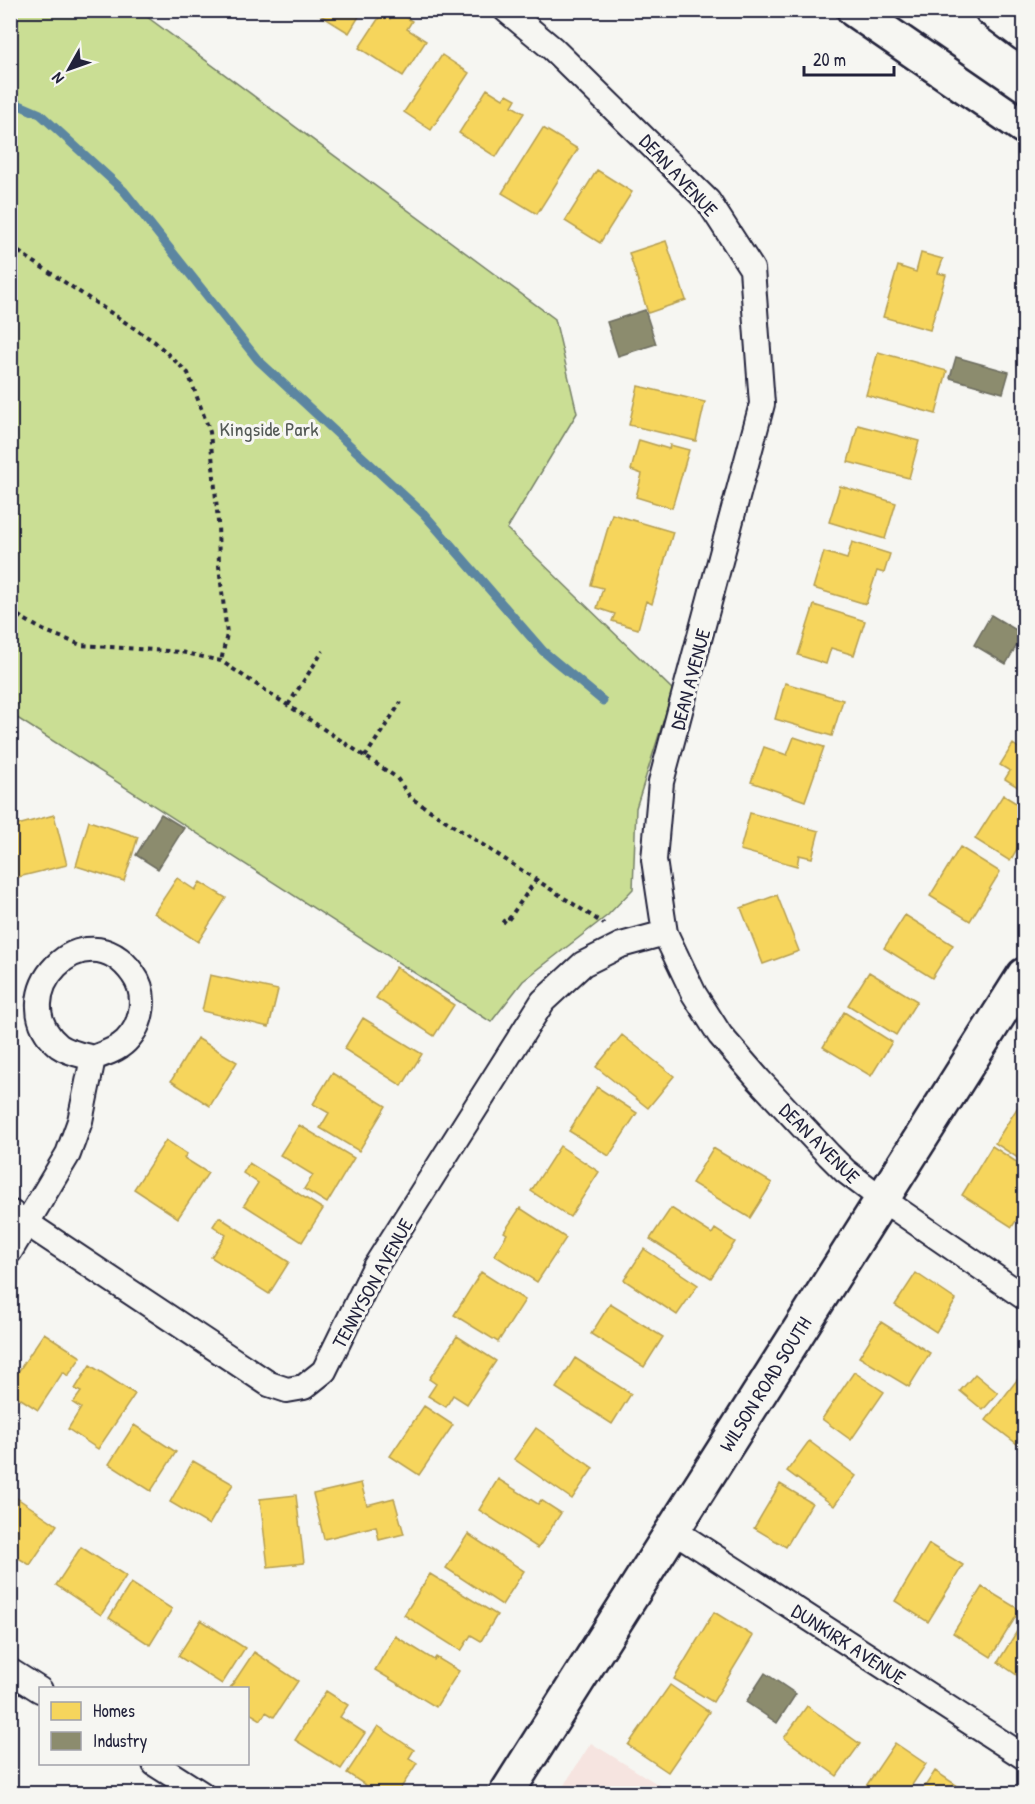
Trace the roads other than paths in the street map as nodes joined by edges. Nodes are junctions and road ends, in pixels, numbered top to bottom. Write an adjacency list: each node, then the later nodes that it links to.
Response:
1 (506, 10): 8 (street, DEAN AVENUE)
2 (854, 10): 7 (main road)
3 (992, 10): 6 (main road)
4 (1007, 10): 5 (main road)
5 (1024, 25)
6 (1024, 34)
7 (1024, 127)
8 (665, 933): 11 (street, DEAN AVENUE); 12 (street, TENNYSON AVENUE)
9 (1024, 975): 11 (main road, WILSON ROAD SOUTH)
10 (93, 1058): 10 (street); 12 (street)
11 (882, 1199): 14 (street, DEAN AVENUE); 15 (main road, WILSON ROAD SOUTH)
12 (19, 1218): 13 (street)
13 (10, 1251)
14 (1024, 1298)
15 (673, 1530): 18 (street, DUNKIRK AVENUE); 21 (main road, WILSON ROAD SOUTH)
16 (10, 1671): 17 (street)
17 (39, 1689)
18 (1024, 1757)
19 (157, 1765): 20 (street)
20 (202, 1794)
21 (506, 1794)

